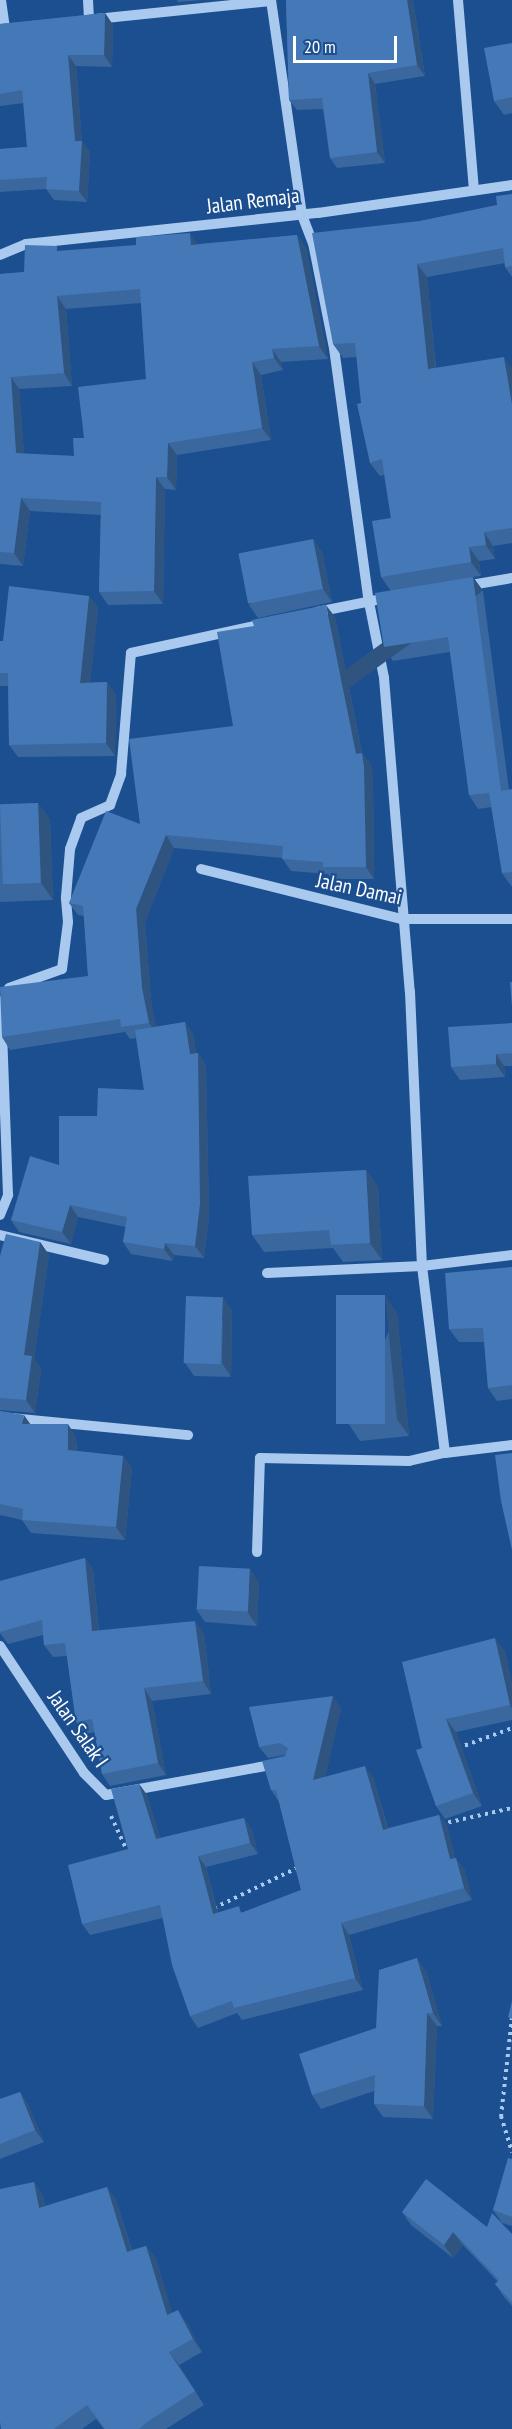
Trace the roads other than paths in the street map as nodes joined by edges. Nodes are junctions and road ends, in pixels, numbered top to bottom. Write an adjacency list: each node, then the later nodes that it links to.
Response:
1 (2, 0): 5 (street)
2 (88, 0): 3 (street)
3 (271, 0): 8 (street)
4 (458, 0): 7 (street)
5 (26, 26)
6 (512, 185): 7 (street, Jalan Remaja)
7 (474, 190): 8 (street, Jalan Remaja)
8 (302, 215): 9 (street, Jalan Remaja); 13 (street)
9 (0, 255)
10 (512, 578): 11 (street)
11 (457, 587)
12 (391, 598): 13 (street)
13 (369, 602): 14 (street); 17 (street)
14 (300, 616)
15 (277, 621): 19 (street)
16 (201, 869): 17 (street, Jalan Damai)
17 (402, 919): 18 (street, Jalan Damai); 23 (street)
18 (512, 919)
19 (0, 1215)
20 (0, 1236): 22 (street)
21 (512, 1255): 23 (street)
22 (104, 1260)
23 (422, 1266): 24 (street); 28 (street)
24 (267, 1273)
25 (0, 1417): 26 (street)
26 (188, 1435)
27 (512, 1445): 28 (street)
28 (445, 1453): 29 (street)
29 (257, 1552)
30 (0, 1646): 31 (street, Jalan Salak I)
31 (289, 1762)

